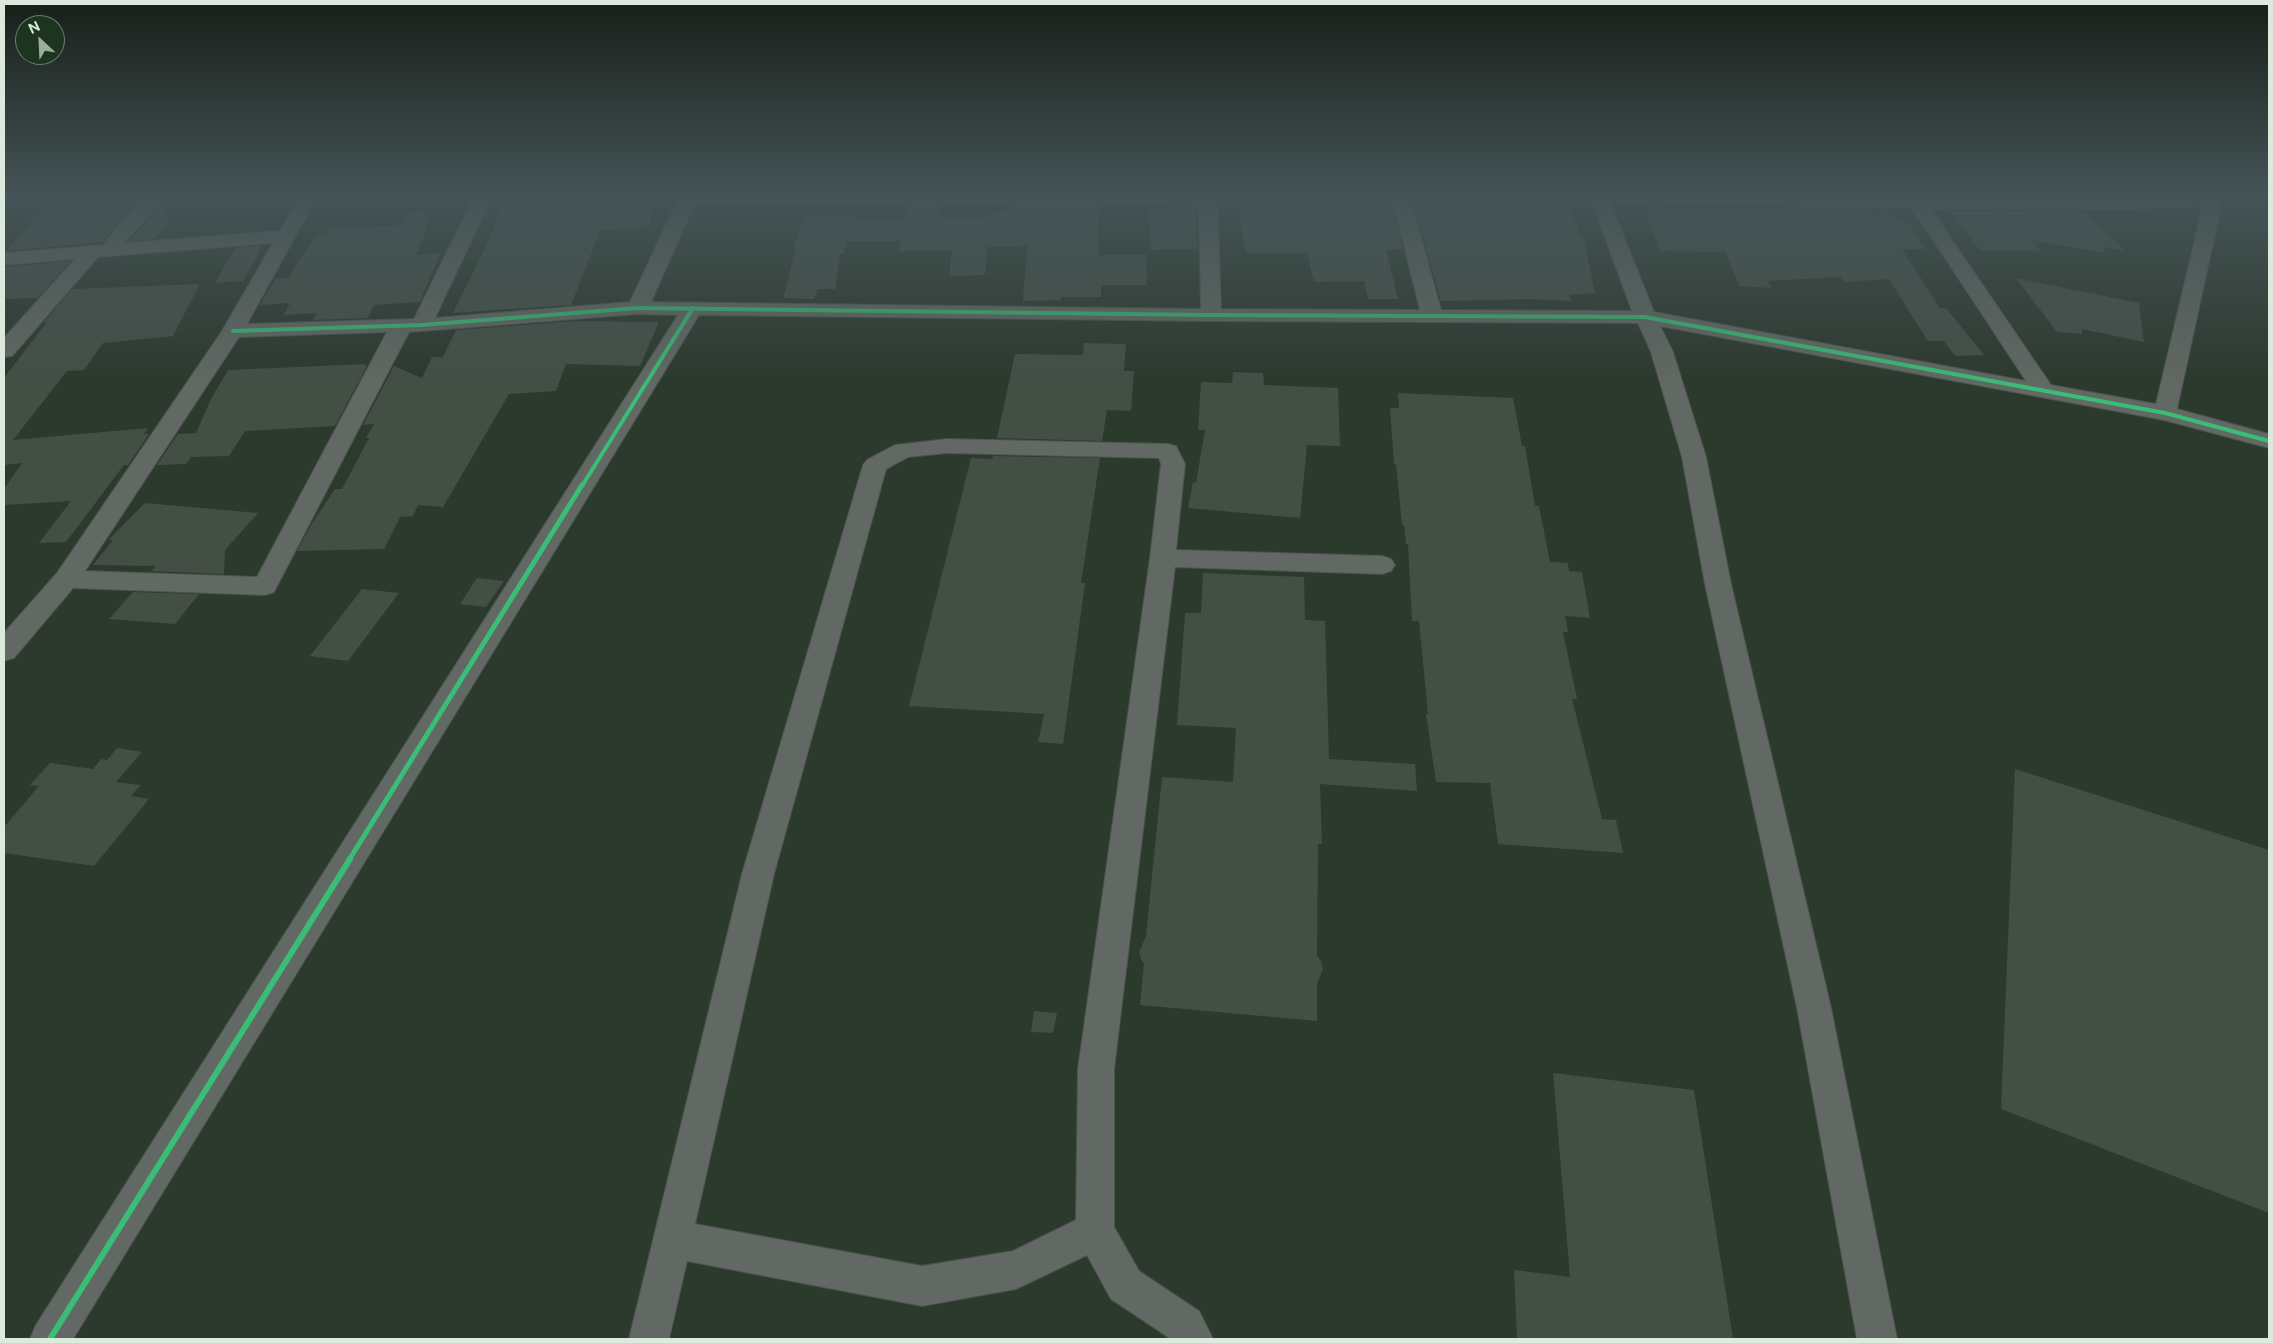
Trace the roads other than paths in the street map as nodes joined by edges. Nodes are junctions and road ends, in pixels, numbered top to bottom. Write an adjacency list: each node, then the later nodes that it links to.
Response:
1 (92, 260): 17 (street)
2 (273, 260): 16 (street)
3 (448, 260): 15 (street)
4 (660, 260): 10 (street)
5 (1210, 260): 12 (street)
6 (1417, 260): 13 (street)
7 (1623, 260): 14 (street)
8 (1956, 260): 18 (street)
9 (2200, 260): 19 (street)
10 (638, 308): 11 (street); 15 (street)
11 (693, 308): 12 (street); 27 (street)
12 (1211, 315): 13 (street)
13 (1432, 315): 14 (street)
14 (1645, 317): 18 (street); 30 (street)
15 (411, 325): 16 (street); 23 (street)
16 (233, 331): 23 (street)
17 (4, 351)
18 (2042, 388): 19 (street)
19 (2165, 413): 20 (street)
20 (2269, 441)
21 (1163, 558): 22 (street); 25 (street); 26 (street)
22 (1382, 565)
23 (66, 578): 24 (street)
24 (4, 651)
25 (1096, 1232): 26 (street); 29 (street)
26 (672, 1238): 28 (street)
27 (50, 1339)
28 (649, 1339)
29 (1193, 1339)
30 (1876, 1339)

